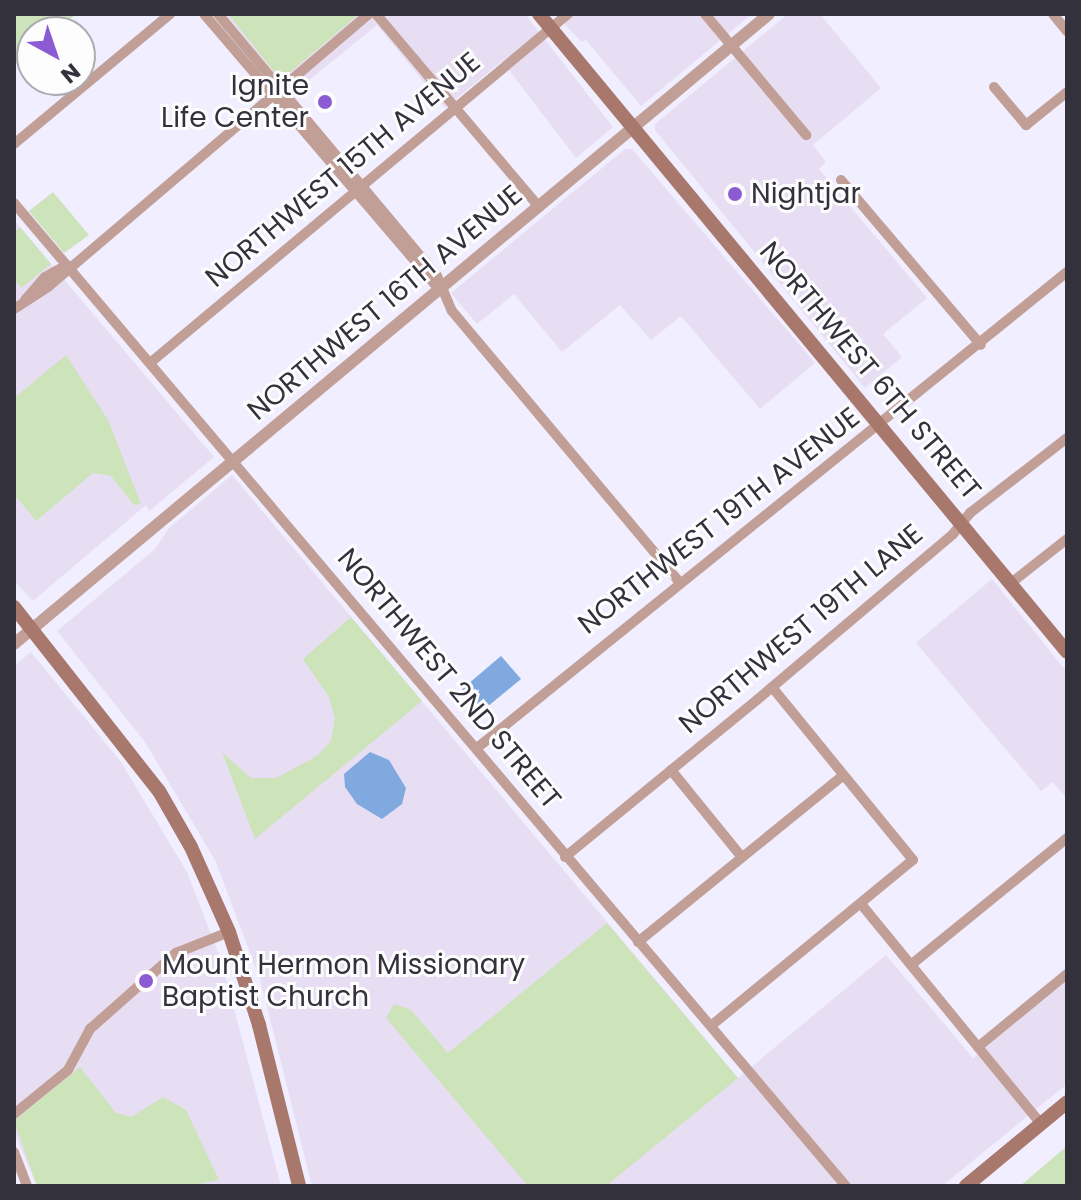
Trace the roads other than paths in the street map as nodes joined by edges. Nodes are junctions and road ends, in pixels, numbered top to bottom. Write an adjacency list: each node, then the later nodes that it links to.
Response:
1 (170, 14): 20 (street)
2 (204, 14): 16 (street)
3 (218, 14): 16 (street)
4 (369, 14): 16 (street)
5 (376, 14): 17 (street)
6 (539, 14): 11 (main road, NORTHWEST 6TH STREET)
7 (568, 14): 11 (street, NORTHWEST 15TH AVENUE)
8 (705, 14): 13 (street)
9 (769, 14): 13 (street, NORTHWEST 16TH AVENUE)
10 (1053, 14): 12 (street)
11 (551, 28): 17 (street, NORTHWEST 15TH AVENUE); 18 (main road, NORTHWEST 6TH STREET)
12 (1067, 31)
13 (731, 46): 18 (street, NORTHWEST 16TH AVENUE); 19 (street)
14 (994, 87): 15 (street)
15 (1067, 92)
16 (277, 93): 22 (street); 23 (street); 26 (street)
17 (455, 107): 22 (street, NORTHWEST 15TH AVENUE); 25 (street)
18 (633, 127): 25 (street, NORTHWEST 16TH AVENUE); 32 (main road, NORTHWEST 6TH STREET)
19 (806, 135)
20 (14, 144)
21 (841, 180): 30 (street)
22 (363, 184): 23 (street, NORTHWEST 15TH AVENUE); 28 (street)
23 (352, 193): 28 (street); 31 (street, NORTHWEST 15TH AVENUE)
24 (14, 203): 26 (street, NORTHWEST 2ND STREET)
25 (539, 207): 28 (street, NORTHWEST 16TH AVENUE)
26 (67, 265): 29 (street); 31 (street, NORTHWEST 2ND STREET)
27 (1067, 272): 30 (street, NORTHWEST 19TH AVENUE)
28 (438, 288): 34 (street, NORTHWEST 16TH AVENUE); 37 (street)
29 (14, 309)
30 (981, 345): 32 (street, NORTHWEST 19TH AVENUE)
31 (150, 363): 34 (street, NORTHWEST 2ND STREET)
32 (879, 424): 35 (main road, NORTHWEST 6TH STREET); 37 (street, NORTHWEST 19TH AVENUE)
33 (1067, 438): 35 (street, NORTHWEST 19TH LANE)
34 (234, 461): 40 (street, NORTHWEST 16TH AVENUE); 44 (street, NORTHWEST 2ND STREET)
35 (962, 523): 38 (main road, NORTHWEST 6TH STREET); 43 (street, NORTHWEST 19TH LANE)
36 (1067, 539): 38 (street)
37 (679, 582): 44 (street, NORTHWEST 19TH AVENUE)
38 (1011, 583): 42 (main road, NORTHWEST 6TH STREET)
39 (14, 607): 40 (main road)
40 (32, 629): 41 (street, NORTHWEST 16TH AVENUE); 51 (main road)
41 (14, 644)
42 (1067, 652)
43 (772, 687): 45 (street, NORTHWEST 19TH LANE); 46 (street)
44 (477, 748): 49 (street, NORTHWEST 2ND STREET)
45 (671, 770): 48 (street); 49 (street, NORTHWEST 19TH LANE)
46 (841, 777): 48 (street); 50 (street)
47 (1067, 838): 53 (street)
48 (741, 856): 52 (street)
49 (565, 857): 52 (street, NORTHWEST 2ND STREET)
50 (861, 904): 53 (street); 55 (street)
51 (229, 932): 58 (street); 62 (main road)
52 (638, 942): 55 (street, NORTHWEST 2ND STREET)
53 (912, 964): 56 (street)
54 (1067, 974): 56 (street)
55 (712, 1025): 63 (street, NORTHWEST 2ND STREET)
56 (978, 1047): 59 (street)
57 (1067, 1102): 59 (main road)
58 (14, 1114)
59 (1041, 1124): 64 (main road)
60 (14, 1152): 61 (street)
61 (27, 1186)
62 (299, 1186)
63 (846, 1186)
64 (966, 1186)

